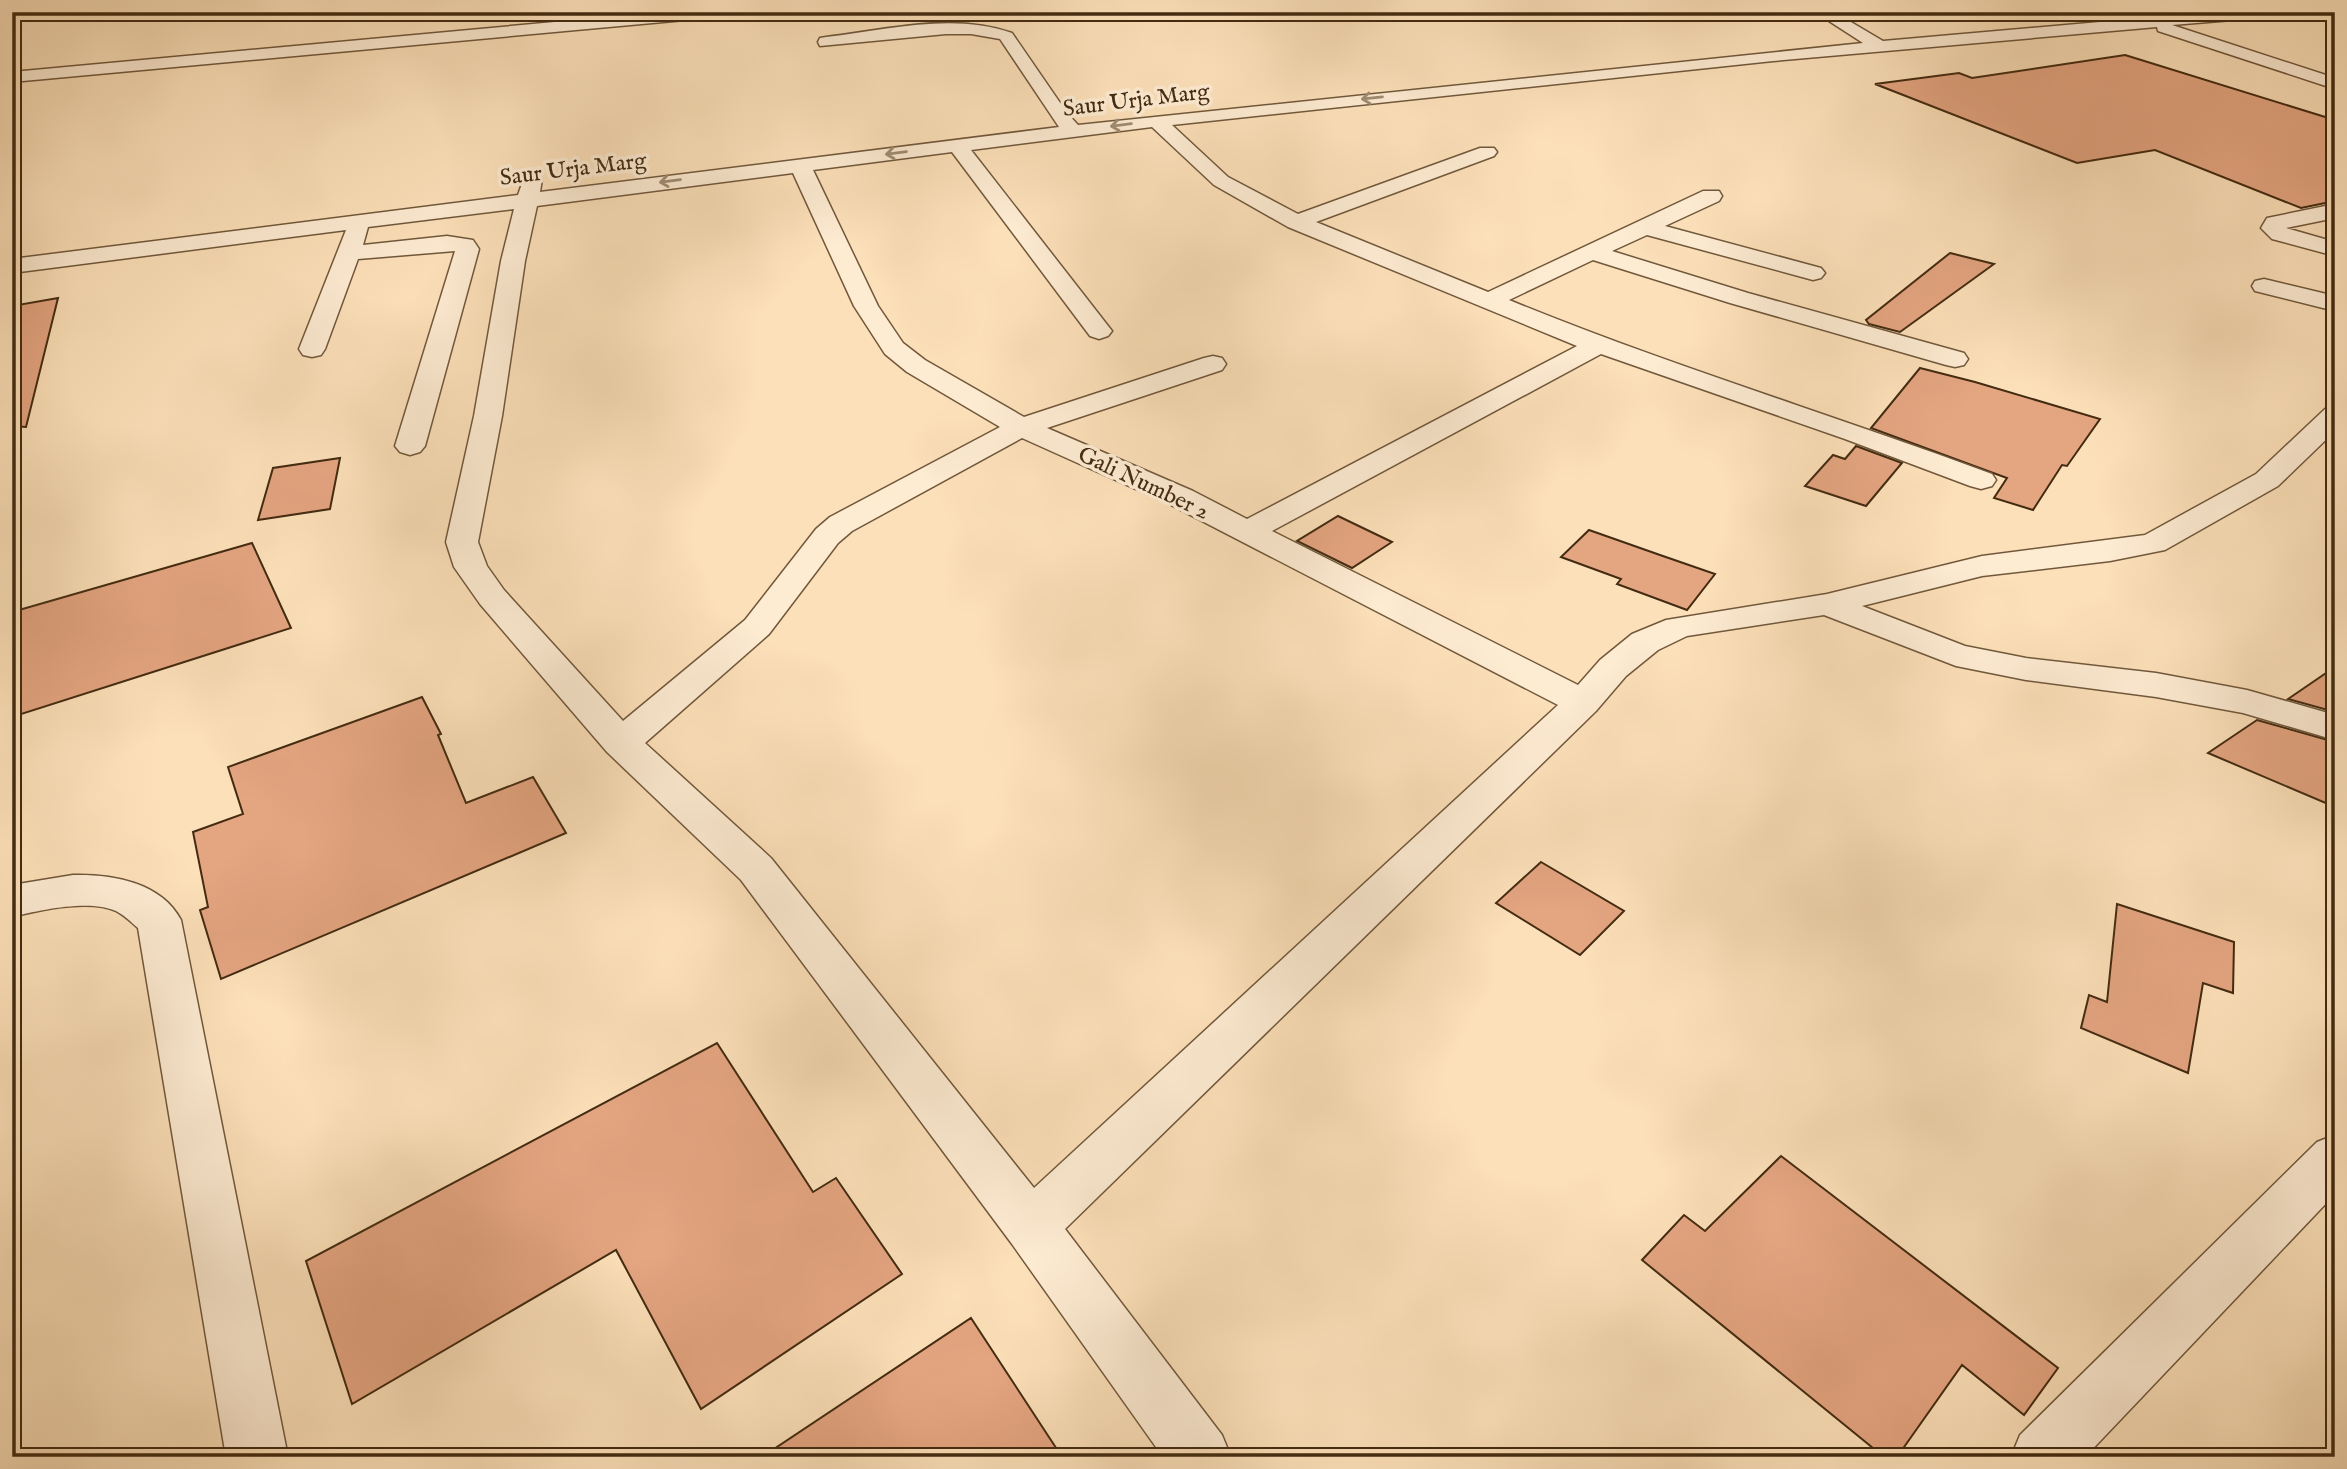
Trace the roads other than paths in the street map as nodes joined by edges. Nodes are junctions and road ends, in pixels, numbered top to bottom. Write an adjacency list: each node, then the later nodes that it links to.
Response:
1 (718, 12): 10 (street)
2 (1823, 12): 7 (street)
3 (2108, 12): 7 (street, Saur Urja Marg)
4 (2113, 12): 6 (street)
5 (2269, 12): 6 (street, Saur Urja Marg)
6 (2147, 23): 9 (street, Saur Urja Marg); 12 (street)
7 (1860, 35): 9 (street); 11 (street, Saur Urja Marg)
8 (826, 42): 15 (street)
9 (1881, 47): 13 (street, Saur Urja Marg)
10 (12, 77)
11 (1398, 80): 13 (street); 15 (street, Saur Urja Marg)
12 (2335, 84)
13 (1420, 93): 14 (street, Saur Urja Marg, one-way to 14)
14 (1157, 121): 15 (street, Saur Urja Marg, one-way to 15); 24 (street)
15 (1066, 124): 16 (street, Saur Urja Marg); 19 (street, Saur Urja Marg)
16 (957, 145): 18 (street, Saur Urja Marg, one-way to 18); 34 (street)
17 (1488, 152): 24 (street)
18 (800, 165): 20 (street, Saur Urja Marg, one-way to 20); 40 (street, Gali Number 2)
19 (642, 167)
20 (531, 184): 23 (street, Saur Urja Marg); 47 (street)
21 (1711, 196): 25 (street)
22 (2335, 211): 26 (street)
23 (361, 220): 28 (street); 29 (street, Saur Urja Marg)
24 (1296, 222): 32 (street)
25 (1644, 228): 27 (street); 30 (street)
26 (2335, 249)
27 (1591, 252): 32 (street); 37 (street)
28 (349, 253): 36 (street); 41 (street)
29 (12, 266)
30 (1813, 273)
31 (2264, 286): 33 (street)
32 (1488, 301): 35 (street)
33 (2335, 304)
34 (1099, 331)
35 (1599, 345): 42 (street); 43 (street)
36 (312, 349)
37 (1955, 359)
38 (1213, 364): 40 (street)
39 (2335, 415): 44 (street)
40 (1021, 427): 43 (street, Gali Number 2); 47 (street)
41 (410, 446)
42 (1980, 480)
43 (1248, 531): 45 (street, Gali Number 2)
44 (1827, 604): 45 (street); 46 (street)
45 (1583, 703): 50 (street)
46 (2335, 728)
47 (621, 743): 50 (street)
48 (12, 901): 51 (street)
49 (2335, 1158): 53 (street)
50 (1031, 1226): 52 (street)
51 (257, 1457)
52 (1200, 1457)
53 (2042, 1457)

